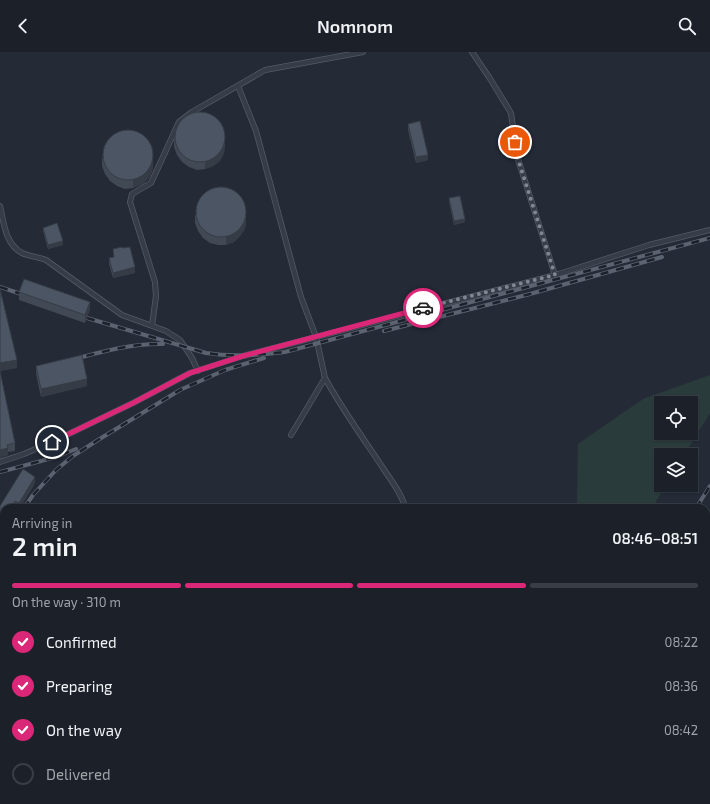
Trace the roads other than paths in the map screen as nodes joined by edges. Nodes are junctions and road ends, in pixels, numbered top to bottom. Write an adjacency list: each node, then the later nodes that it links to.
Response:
1 (363, 52): 3 (lane)
2 (472, 52): 6 (lane)
3 (238, 86): 7 (lane); 8 (lane)
4 (0, 206): 7 (lane)
5 (710, 230): 6 (lane)
6 (555, 275): 8 (lane)
7 (152, 326): 9 (lane)
8 (316, 337): 9 (lane); 10 (lane)
9 (198, 371): 12 (lane)
10 (325, 378): 11 (lane); 13 (lane)
11 (291, 435)
12 (0, 462)
13 (404, 504)

